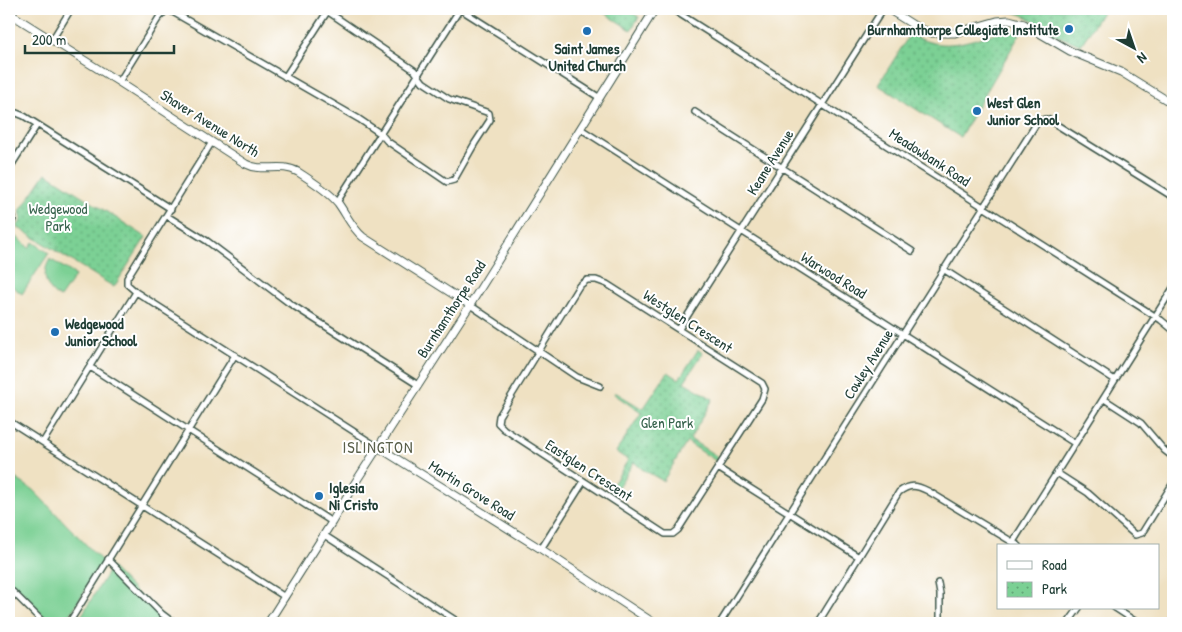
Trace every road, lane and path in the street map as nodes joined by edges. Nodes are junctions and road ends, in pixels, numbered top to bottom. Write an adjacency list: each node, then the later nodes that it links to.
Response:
1 (71, 9): 9 (street)
2 (460, 9): 10 (street); 13 (street)
3 (655, 9): 13 (main road, Burnhamthorpe Road)
4 (672, 9): 14 (street, Meadowbank Road)
5 (883, 9): 14 (street, Keane Avenue)
6 (888, 9): 15 (main road)
7 (327, 10): 10 (street); 11 (street)
8 (10, 17): 9 (main road, Shaver Avenue North)
9 (52, 40): 12 (main road, Shaver Avenue North)
10 (418, 74): 20 (street); 20 (street)
11 (285, 77): 12 (street); 20 (street)
12 (119, 82): 21 (main road, Shaver Avenue North)
13 (600, 98): 19 (main road, Burnhamthorpe Road)
14 (822, 103): 22 (street, Keane Avenue); 26 (street, Meadowbank Road)
15 (1173, 104)
16 (9, 110): 18 (street)
17 (696, 112): 22 (street)
18 (37, 125): 23 (street); 27 (street)
19 (581, 129): 31 (street, Warwood Road); 36 (main road, Burnhamthorpe Road)
20 (381, 134): 25 (street)
21 (212, 142): 25 (main road, Shaver Avenue North); 27 (street)
22 (782, 167): 31 (street, Keane Avenue); 32 (street)
23 (9, 169)
24 (1173, 197): 26 (street, Cowley Avenue)
25 (337, 202): 36 (main road, Shaver Avenue North)
26 (984, 206): 33 (street, Cowley Avenue); 37 (street, Meadowbank Road)
27 (172, 209): 29 (street)
28 (10, 213): 30 (street)
29 (167, 216): 35 (street, Martin Grove Road); 45 (street)
30 (9, 229)
31 (742, 231): 38 (street, Keane Avenue); 40 (street, Warwood Road)
32 (912, 251)
33 (943, 270): 40 (street, Cowley Avenue); 44 (street)
34 (1173, 288): 37 (street)
35 (136, 292): 42 (street, Martin Grove Road); 43 (street)
36 (470, 305): 41 (street, Shaver Avenue North); 45 (main road, Burnhamthorpe Road)
37 (1155, 316): 39 (street, Meadowbank Road); 44 (street)
38 (679, 329): 41 (street, Westglen Crescent); 54 (street, Westglen Crescent)
39 (1173, 330)
40 (902, 333): 51 (street, Warwood Road); 59 (street, Cowley Avenue)
41 (538, 350): 46 (street, Shaver Avenue North); 56 (street, Eastglen Crescent)
42 (235, 355): 49 (street); 52 (street, Martin Grove Road)
43 (90, 367): 49 (street); 50 (street)
44 (1115, 380): 47 (street)
45 (418, 385): 52 (main road, Burnhamthorpe Road)
46 (600, 386)
47 (1104, 398): 51 (street); 53 (street)
48 (9, 420): 50 (street)
49 (188, 430): 58 (street); 60 (street)
50 (42, 442): 58 (street)
51 (1074, 443): 55 (street)
52 (378, 446): 60 (main road, Burnhamthorpe Road); 64 (main road, Martin Grove Road)
53 (1173, 457)
54 (718, 468): 56 (street, Eastglen Crescent); 59 (street)
55 (1057, 473): 57 (street); 62 (street)
56 (584, 481): 64 (street)
57 (1173, 483)
58 (141, 504): 66 (street); 69 (street)
59 (789, 512): 65 (street); 79 (street, Cowley Avenue)
60 (332, 522): 61 (main road, Burnhamthorpe Road)
61 (324, 535): 69 (main road, Burnhamthorpe Road); 77 (street)
62 (1013, 542): 63 (street); 65 (street)
63 (1016, 544)
64 (541, 549): 78 (main road, Martin Grove Road)
65 (859, 557): 80 (street)
66 (108, 559): 74 (street); 75 (street)
67 (938, 583): 81 (street)
68 (9, 590): 73 (street)
69 (285, 596): 76 (main road, Burnhamthorpe Road)
70 (1078, 610): 82 (street)
71 (1118, 610): 83 (street)
72 (1173, 620): 84 (main road)
73 (44, 623)
74 (69, 623)
75 (174, 623)
76 (268, 623)
77 (460, 623)
78 (654, 623)
79 (720, 623)
80 (818, 623)
81 (940, 623)
82 (1068, 623)
83 (1138, 623)
84 (1171, 623)

